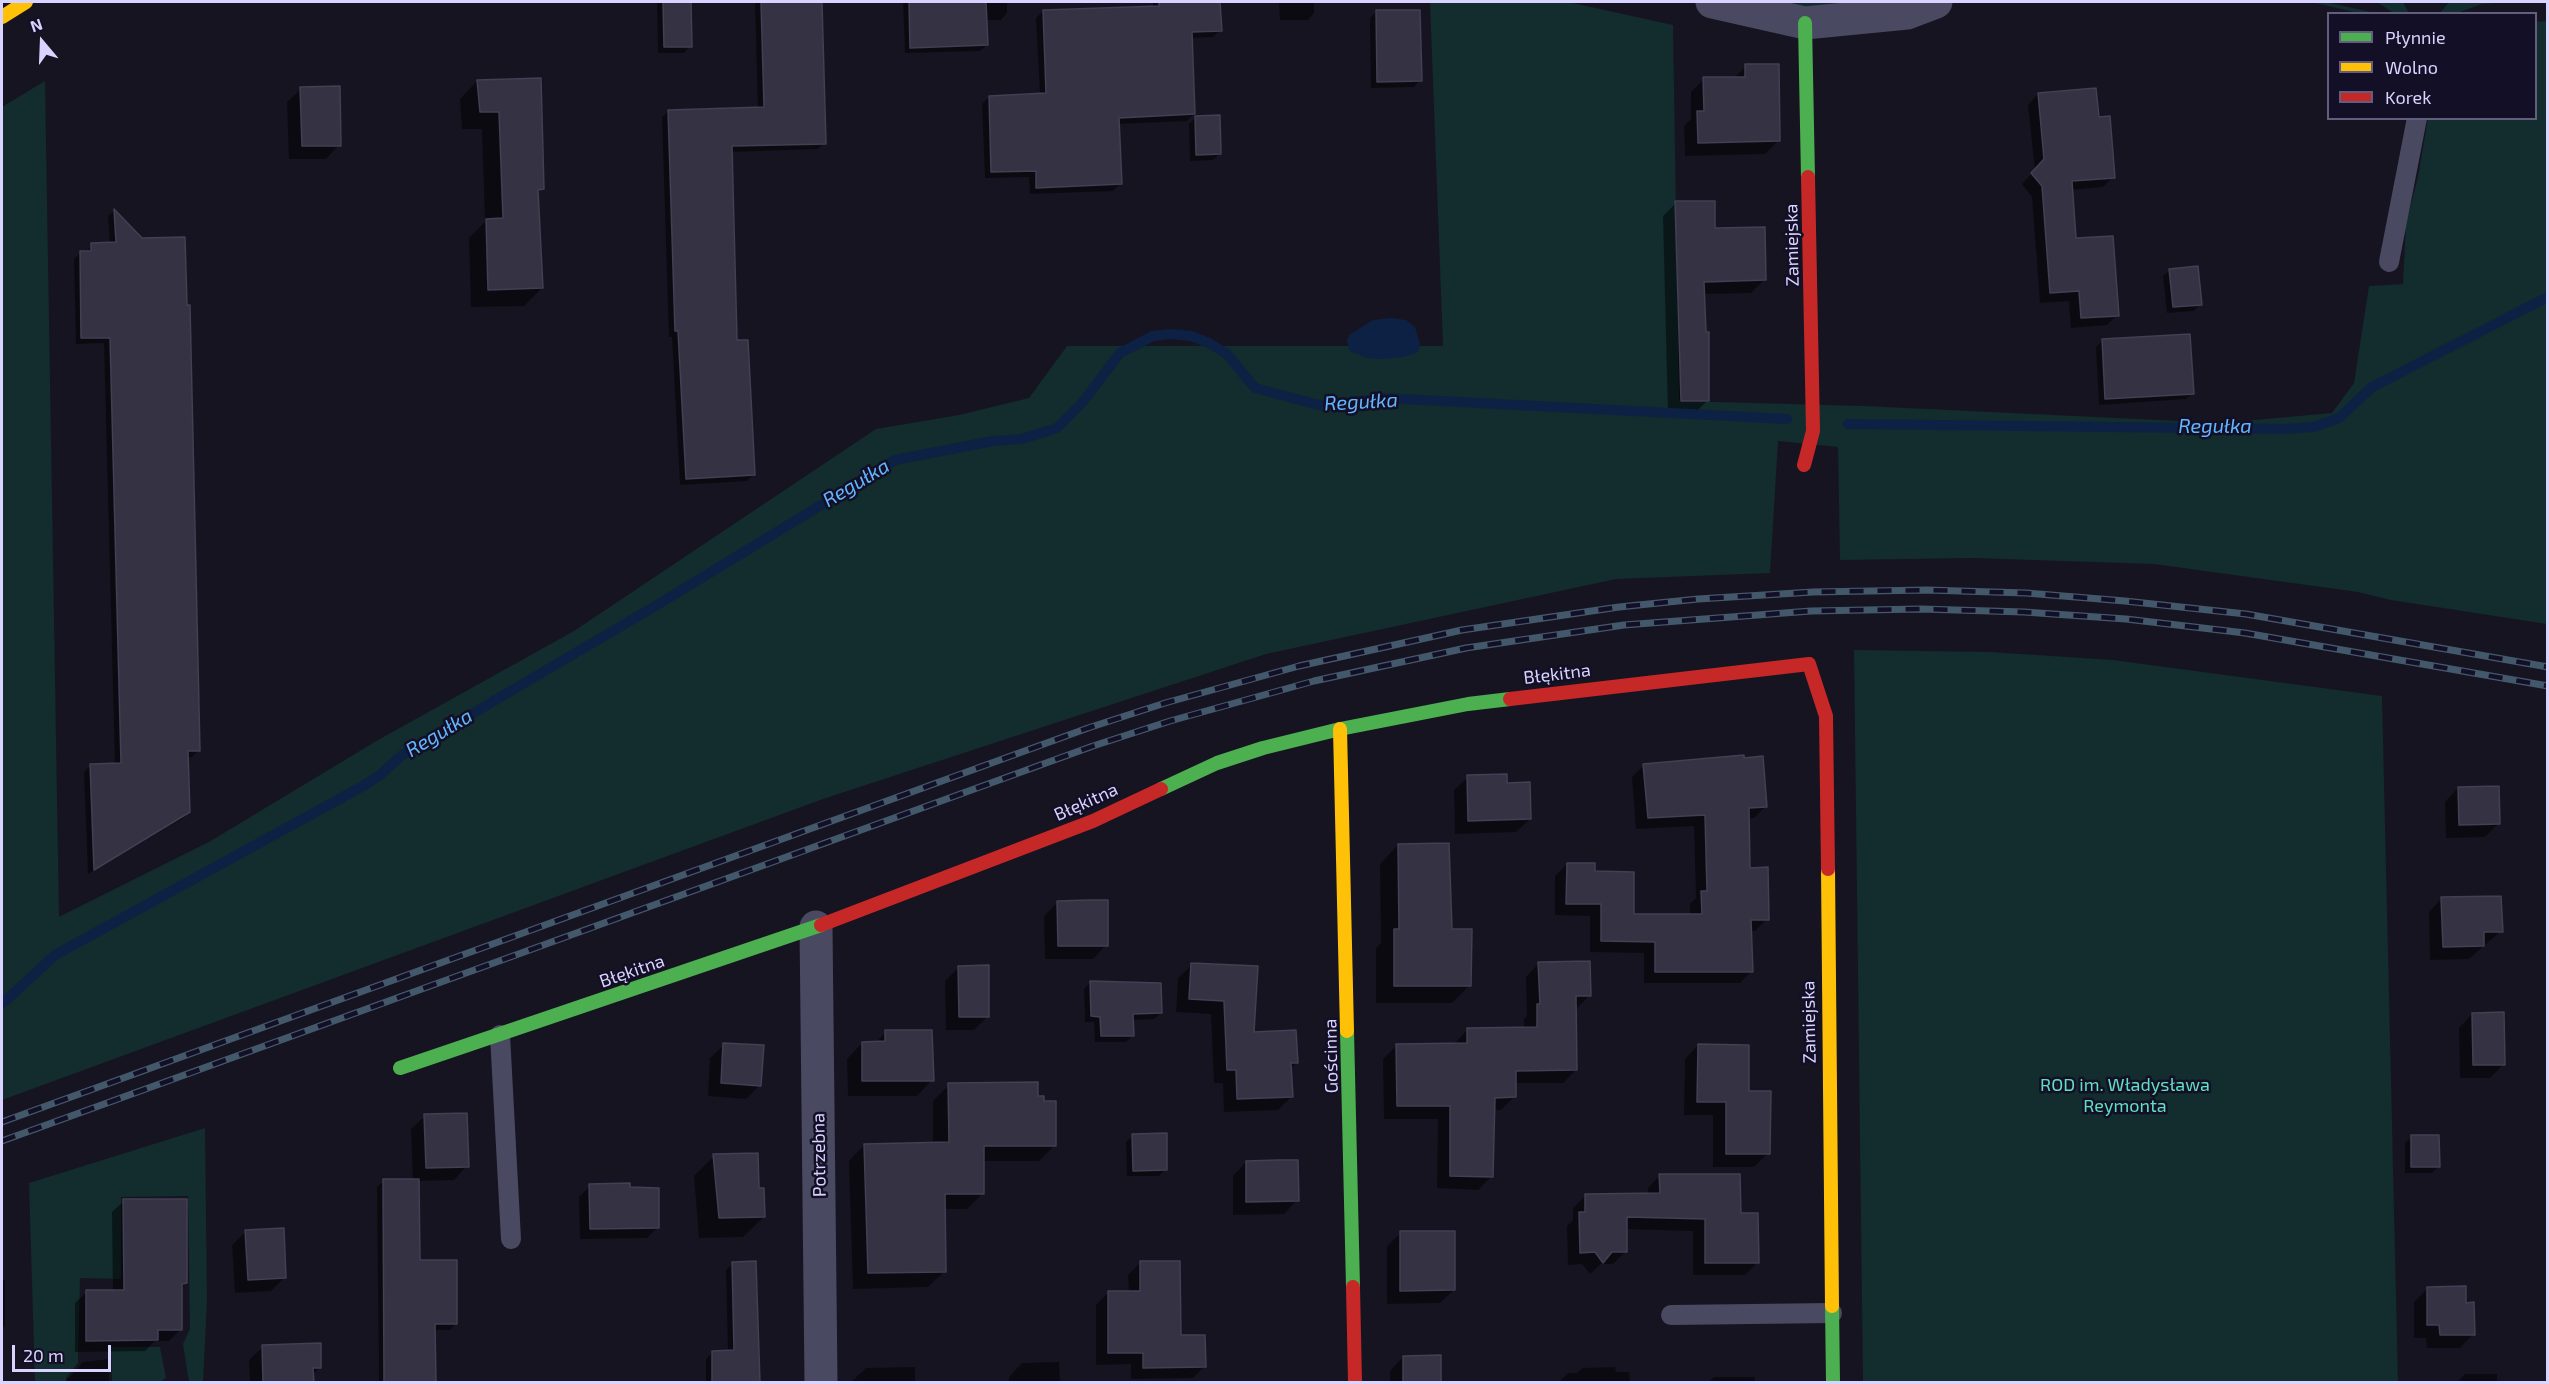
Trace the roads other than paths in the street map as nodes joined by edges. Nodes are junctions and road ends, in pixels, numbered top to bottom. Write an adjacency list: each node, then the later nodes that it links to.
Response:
1 (26, 2): 4 (street)
2 (1712, 2): 5 (street)
3 (1936, 2): 5 (street)
4 (2, 17)
5 (1805, 23): 8 (street, Zamiejska)
6 (2417, 120): 7 (lane)
7 (2389, 262)
8 (1804, 465)
9 (1809, 664): 10 (street, Błękitna); 15 (street, Zamiejska)
10 (1340, 729): 11 (street, Błękitna); 18 (street, Gościnna)
11 (816, 927): 12 (street, Błękitna); 17 (street, Potrzebna)
12 (500, 1035): 13 (street, Błękitna); 14 (lane)
13 (400, 1068)
14 (511, 1239)
15 (1832, 1313): 16 (lane); 19 (street, Zamiejska)
16 (1671, 1315)
17 (821, 1383)
18 (1355, 1383)
19 (1833, 1383)

